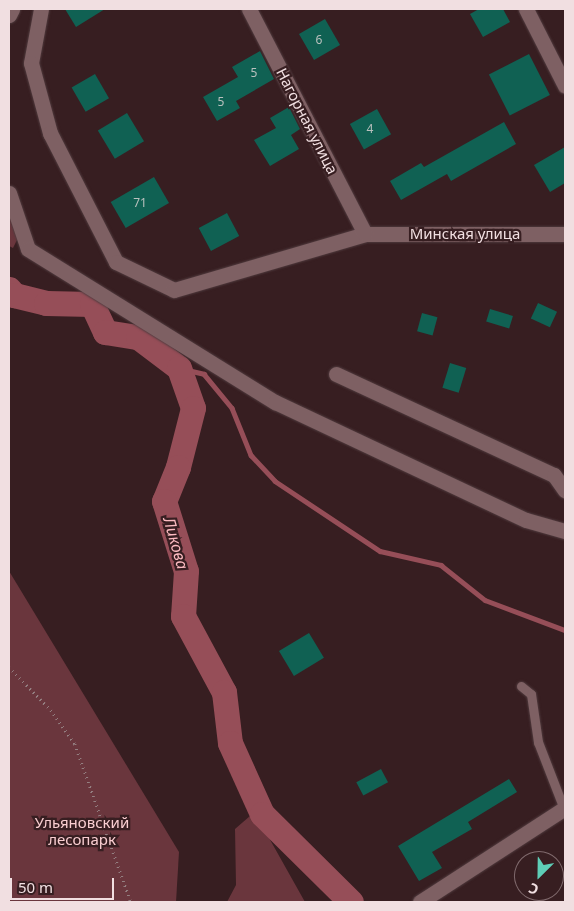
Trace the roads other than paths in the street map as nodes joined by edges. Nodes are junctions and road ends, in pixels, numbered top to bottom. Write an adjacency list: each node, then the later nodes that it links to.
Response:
1 (12, 9): 5 (street)
2 (41, 9): 8 (street, Минская улица)
3 (249, 9): 8 (street, Нагорная улица)
4 (526, 9): 6 (street)
5 (9, 15)
6 (565, 86)
7 (9, 193): 12 (street)
8 (365, 234): 9 (street, Минская улица)
9 (565, 234)
10 (336, 374): 11 (street)
11 (565, 491)
12 (565, 531)
13 (521, 686): 14 (lane)
14 (565, 809): 15 (street)
15 (420, 902)

